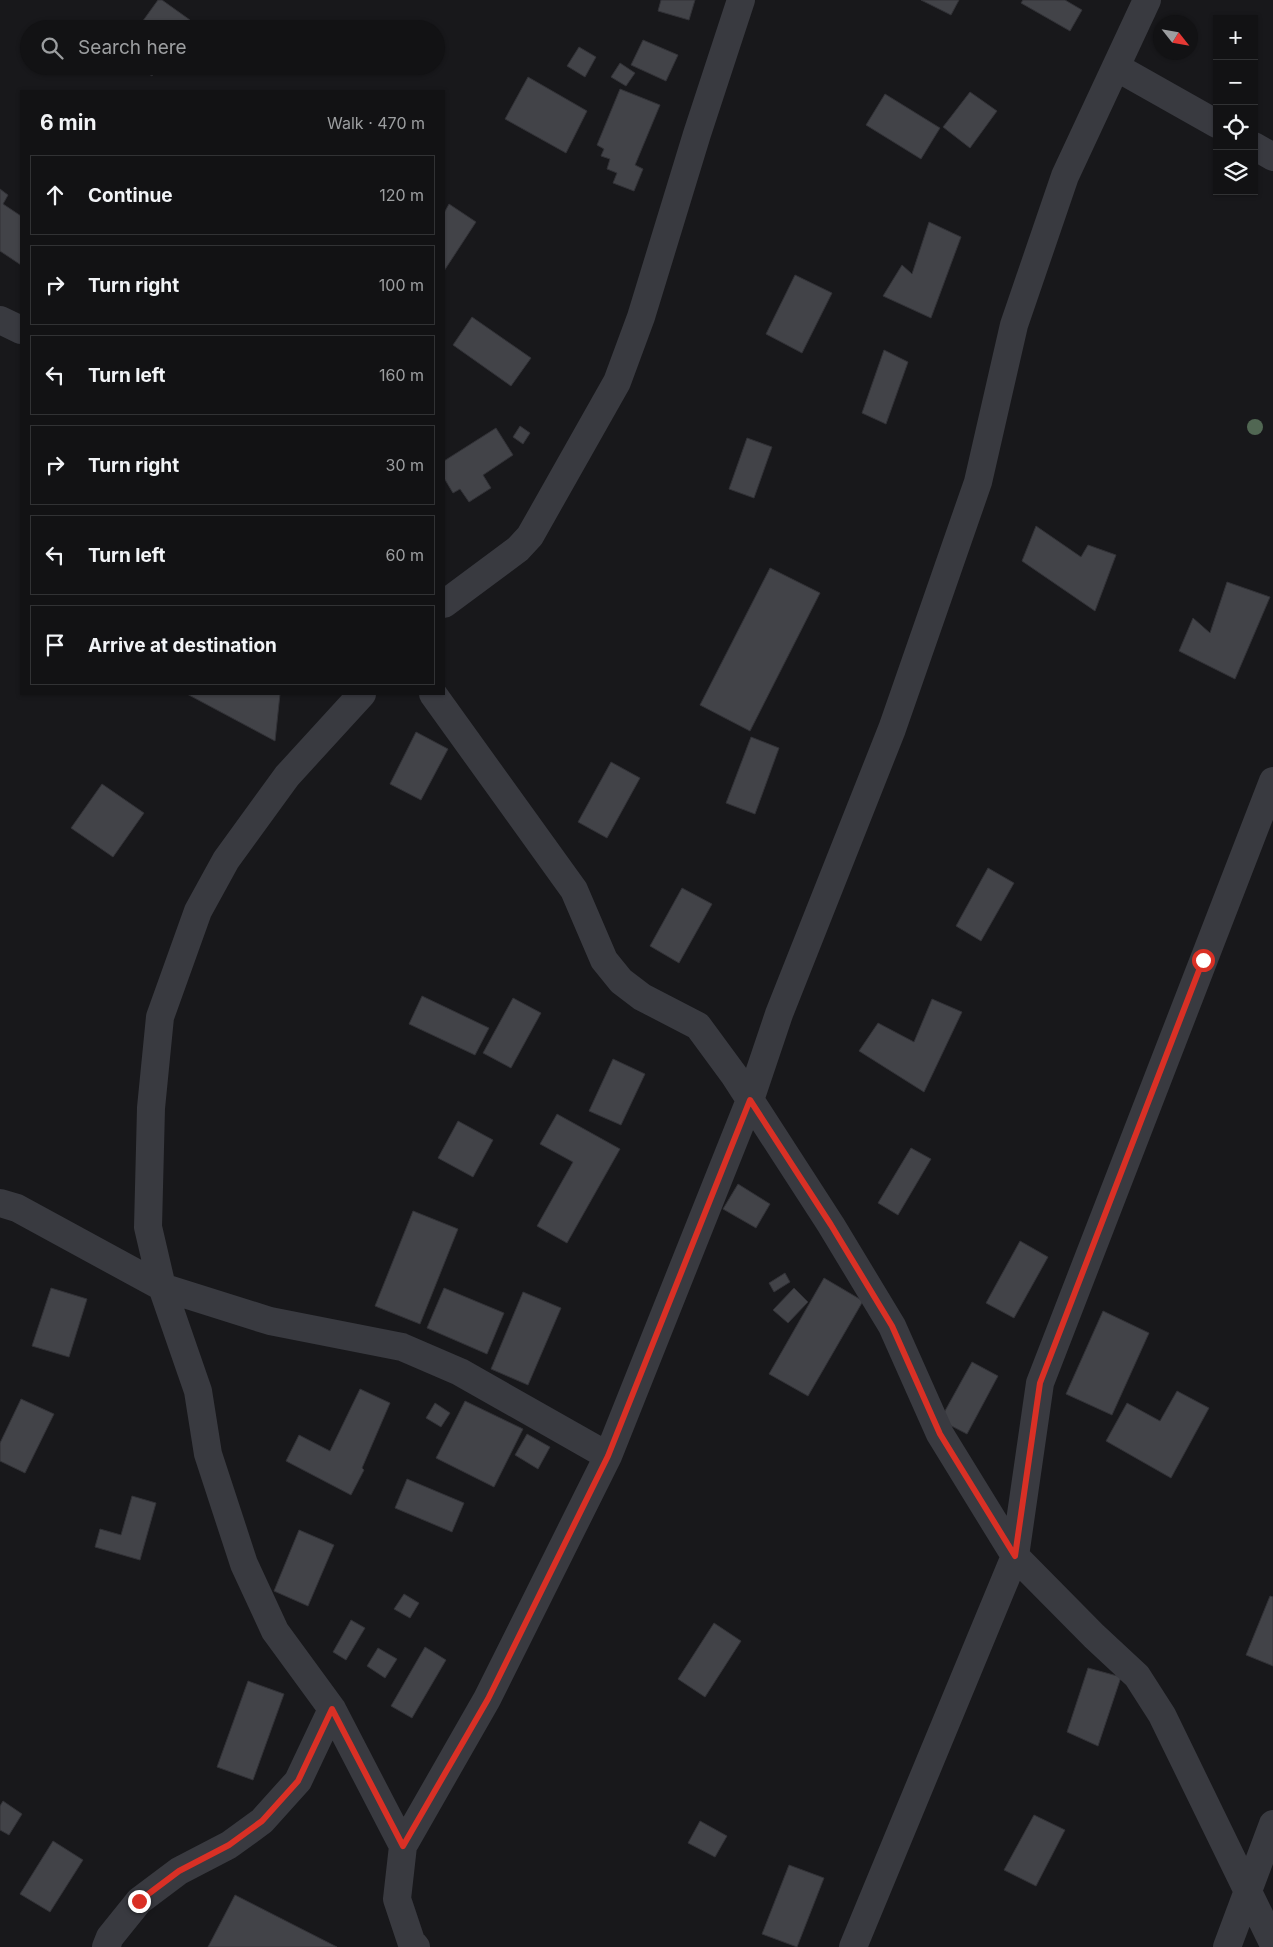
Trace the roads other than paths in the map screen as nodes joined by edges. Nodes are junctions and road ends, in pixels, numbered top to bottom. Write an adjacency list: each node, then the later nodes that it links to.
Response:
1 (741, 0): 9 (street)
2 (1147, 0): 3 (street)
3 (1116, 67): 4 (street); 13 (street)
4 (1213, 122)
5 (1258, 148): 6 (street)
6 (1273, 157)
7 (0, 320): 8 (street)
8 (20, 330)
9 (445, 603)
10 (361, 695): 15 (street)
11 (434, 695): 13 (street)
12 (1273, 781): 17 (street)
13 (750, 1100): 16 (street); 17 (street)
14 (0, 1202): 15 (street)
15 (162, 1287): 16 (street); 18 (street)
16 (608, 1456): 20 (street)
17 (1015, 1556): 21 (street); 25 (street)
18 (332, 1709): 20 (street); 23 (street)
19 (1273, 1824): 21 (street)
20 (403, 1846): 24 (street)
21 (1248, 1890): 22 (street); 26 (street)
22 (1273, 1943)
23 (106, 1947)
24 (416, 1947)
25 (853, 1947)
26 (1227, 1947)

